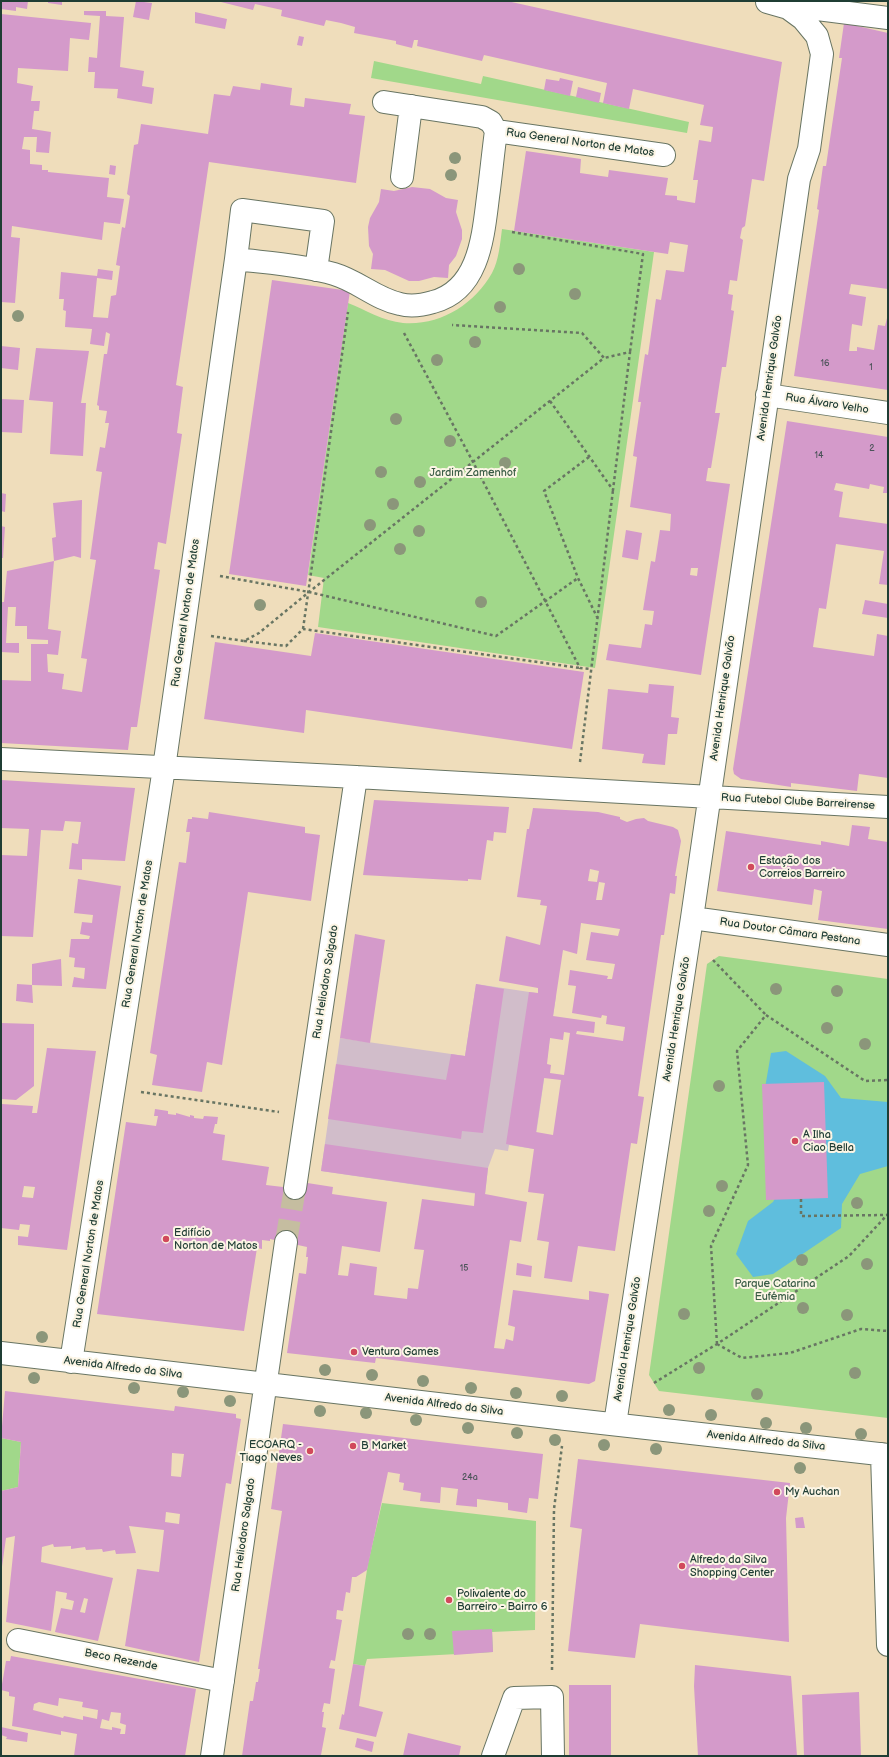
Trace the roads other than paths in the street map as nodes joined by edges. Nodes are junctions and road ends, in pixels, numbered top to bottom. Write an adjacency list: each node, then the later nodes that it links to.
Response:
1 (765, 1): 2 (street); 10 (street, Avenida Henrique Galvão)
2 (888, 18)
3 (384, 102): 4 (street, Rua General Norton de Matos)
4 (411, 106): 5 (street, Rua General Norton de Matos); 7 (street)
5 (496, 131): 6 (street, Rua General Norton de Matos); 9 (street, Rua General Norton de Matos)
6 (664, 154)
7 (402, 177)
8 (236, 258): 9 (street, Rua General Norton de Matos); 9 (street); 13 (street, Rua General Norton de Matos)
9 (316, 270)
10 (767, 395): 11 (street, Rua Álvaro Velho); 15 (street, Avenida Henrique Galvão)
11 (888, 413)
12 (1, 759): 13 (street, Rua Futebol Clube Barreirense)
13 (164, 768): 14 (street, Rua Futebol Clube Barreirense); 22 (street, Rua General Norton de Matos)
14 (356, 777): 15 (street, Rua Futebol Clube Barreirense); 19 (street, Rua Heliodoro Salgado)
15 (708, 797): 16 (street, Rua Futebol Clube Barreirense); 17 (street, Avenida Henrique Galvão)
16 (888, 807)
17 (692, 918): 18 (street, Rua Doutor Câmara Pestana); 24 (street, Avenida Henrique Galvão)
18 (888, 945)
19 (295, 1188)
20 (286, 1242): 23 (street, Rua Heliodoro Salgado)
21 (1, 1353): 22 (street, Avenida Alfredo da Silva)
22 (71, 1362): 23 (street, Avenida Alfredo da Silva)
23 (265, 1384): 24 (street, Avenida Alfredo da Silva); 28 (street, Rua Heliodoro Salgado)
24 (615, 1424): 25 (street, Avenida Alfredo da Silva)
25 (885, 1454): 27 (street)
26 (18, 1640): 28 (street, Beco Rezende)
27 (888, 1646)
28 (223, 1681): 29 (street, Rua Heliodoro Salgado)
29 (212, 1756)
30 (493, 1756): 31 (street)
31 (553, 1756)

